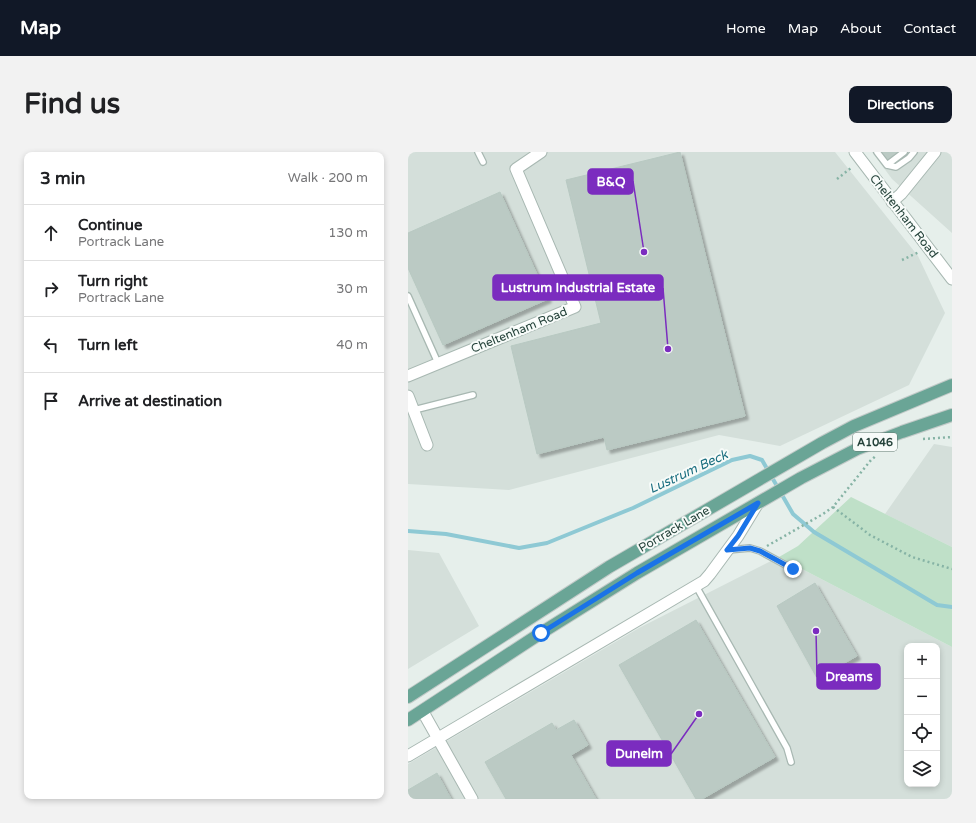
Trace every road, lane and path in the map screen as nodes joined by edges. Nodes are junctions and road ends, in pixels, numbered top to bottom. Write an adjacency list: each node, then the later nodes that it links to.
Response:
1 (478, 152): 8 (lane)
2 (541, 152): 17 (street, Cheltenham Road)
3 (855, 152): 12 (street, Cheltenham Road)
4 (877, 152): 9 (lane)
5 (904, 152): 9 (lane)
6 (914, 152): 9 (lane)
7 (935, 152): 12 (street)
8 (483, 162)
9 (887, 165)
10 (851, 168): 11 (path)
11 (837, 179)
12 (892, 202): 15 (street, Cheltenham Road)
13 (920, 252): 14 (path)
14 (902, 260)
15 (952, 279)
16 (408, 296): 17 (lane)
17 (438, 363): 18 (street, Cheltenham Road)
18 (408, 376)
19 (952, 385): 35 (main road, Portrack Lane / A1046)
20 (473, 395): 22 (lane)
21 (408, 396): 22 (street)
22 (414, 410): 26 (street)
23 (952, 415): 28 (main road, Portrack Lane / A1046)
24 (952, 437): 25 (path)
25 (918, 439)
26 (427, 444)
27 (880, 453): 29 (path)
28 (762, 501): 30 (street, Portrack Lane); 36 (main road, Portrack Lane / A1046)
29 (833, 507): 31 (path); 33 (path)
30 (727, 550): 31 (lane); 34 (street, Portrack Lane)
31 (760, 551): 32 (lane)
32 (793, 569)
33 (952, 569)
34 (696, 586): 38 (street, Portrack Lane); 40 (lane)
35 (408, 697)
36 (422, 712): 37 (main road, Portrack Lane / A1046); 38 (street)
37 (408, 720)
38 (438, 738): 39 (street, Portrack Lane); 41 (street)
39 (408, 756)
40 (791, 762)
41 (472, 799)

